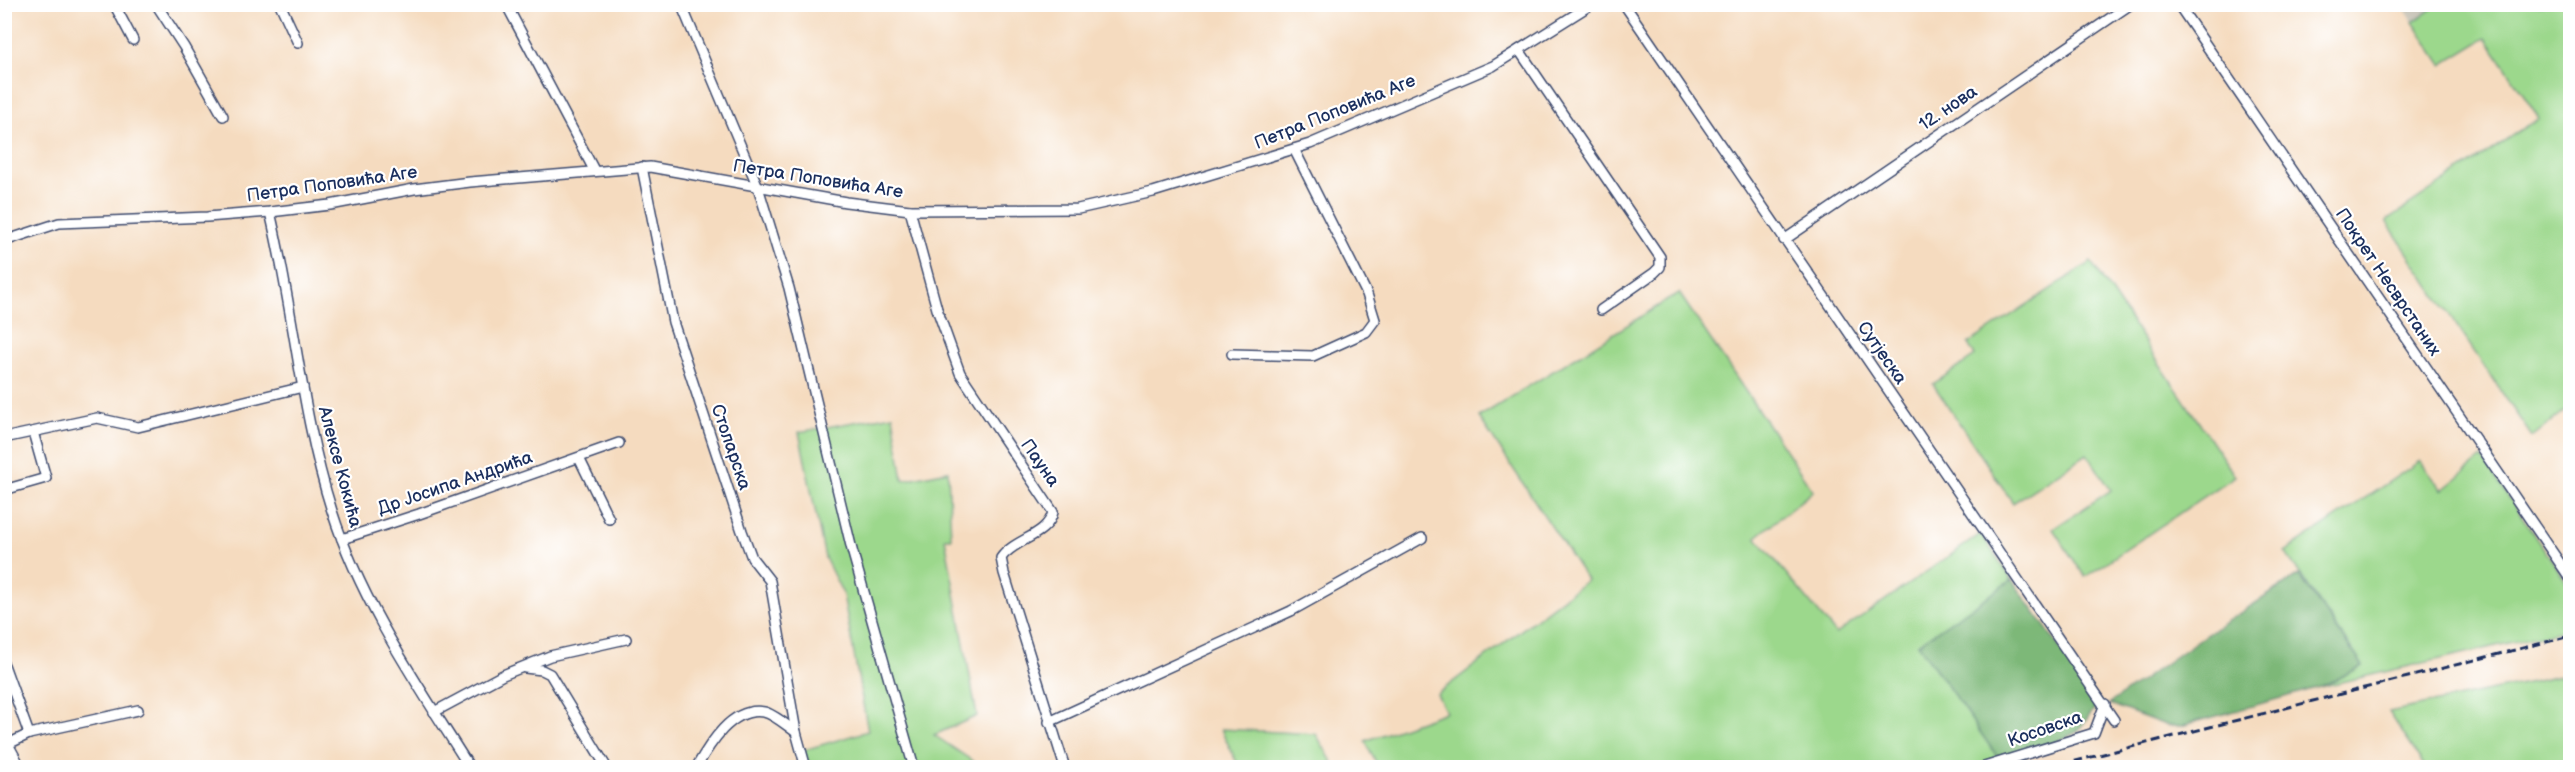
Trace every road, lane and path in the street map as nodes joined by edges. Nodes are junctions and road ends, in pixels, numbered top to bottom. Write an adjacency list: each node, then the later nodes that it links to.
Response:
1 (114, 4): 10 (street)
2 (156, 4): 13 (street)
3 (280, 4): 11 (street)
4 (506, 4): 16 (street)
5 (681, 4): 17 (street)
6 (1592, 4): 12 (street, Петра Поповића Аге)
7 (1624, 4): 20 (street, Сутјеска)
8 (2131, 4): 20 (street, 12. нова)
9 (2178, 4): 33 (street, Покрет Несврстаних)
10 (133, 40)
11 (298, 43)
12 (1519, 50): 14 (street, Петра Поповића Аге); 22 (street)
13 (223, 116)
14 (1294, 149): 18 (street, Петра Поповића Аге); 23 (street)
15 (642, 167): 16 (street, Петра Поповића Аге); 17 (street, Петра Поповића Аге); 42 (street, Столарска)
16 (594, 170): 19 (street, Петра Поповића Аге)
17 (758, 187): 18 (street, Петра Поповића Аге); 50 (street)
18 (910, 210): 41 (street, Пауна)
19 (270, 212): 21 (street, Петра Поповића Аге); 24 (street, Алексе Кокића)
20 (1784, 240): 37 (street, Сутјеска)
21 (4, 241)
22 (1601, 310)
23 (1232, 354)
24 (303, 387): 25 (street); 32 (street, Алексе Кокића)
25 (33, 432): 26 (street); 29 (street)
26 (4, 438)
27 (619, 443): 28 (street, Др Јосипа Андрића)
28 (579, 458): 30 (street); 32 (street, Др Јосипа Андрића)
29 (4, 490)
30 (609, 519)
31 (1422, 538): 41 (street)
32 (342, 539): 39 (street, Алексе Кокића)
33 (2571, 578)
34 (626, 639): 36 (street)
35 (4, 665): 43 (street)
36 (523, 667): 39 (street); 47 (street)
37 (2105, 704): 40 (street, Сутјеска); 52 (street, Косовска)
38 (138, 710): 43 (street)
39 (434, 712): 46 (street, Алексе Кокића)
40 (2115, 720)
41 (1049, 722): 51 (street, Пауна)
42 (795, 732): 48 (street); 49 (street)
43 (29, 734): 44 (street)
44 (6, 745): 45 (street)
45 (21, 768)
46 (470, 768)
47 (607, 768)
48 (696, 768)
49 (806, 768)
50 (914, 768)
51 (1065, 768)
52 (1981, 768)

